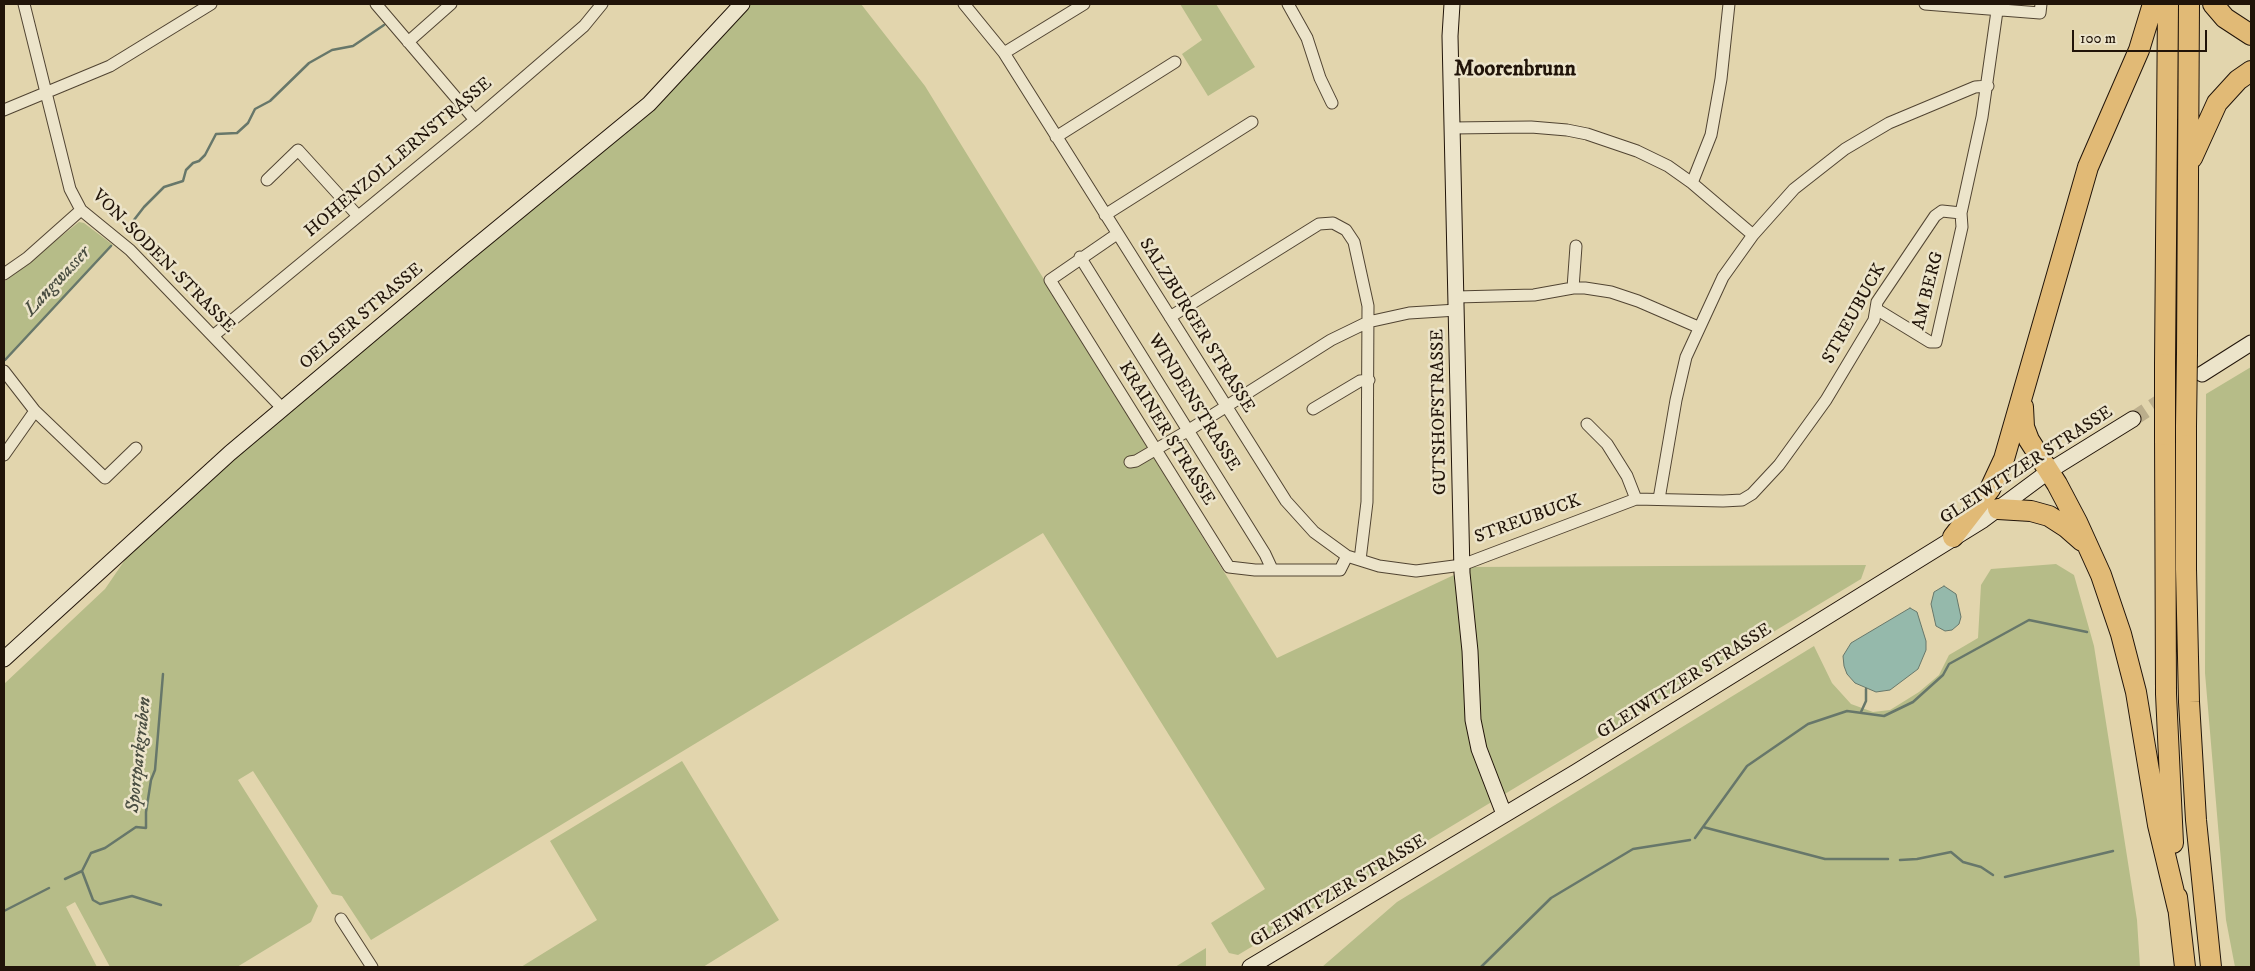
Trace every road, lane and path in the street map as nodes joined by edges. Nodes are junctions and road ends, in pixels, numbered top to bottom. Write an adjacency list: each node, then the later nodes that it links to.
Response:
1 (24, 4): 25 (street, VON-SODEN-STRASSE)
2 (211, 4): 25 (street)
3 (376, 4): 20 (street)
4 (451, 4): 20 (street)
5 (602, 4): 28 (street, HOHENZOLLERNSTRASSE)
6 (742, 4): 57 (main road, OELSER STRASSE)
7 (964, 4): 21 (street, SALZBURGER STRASSE)
8 (1084, 4): 21 (street)
9 (1288, 4): 26 (street)
10 (1452, 4): 30 (main road, GUTSHOFSTRASSE)
11 (1729, 4): 34 (street)
12 (1925, 4): 18 (street)
13 (2153, 4): 55 (highway)
14 (2168, 4): 79 (highway, bridge)
15 (2189, 4): 32 (highway)
16 (2213, 4): 19 (highway)
17 (2040, 8): 18 (street)
18 (1997, 11): 24 (street)
19 (2251, 35)
20 (408, 42): 28 (street)
21 (1004, 53): 31 (street, SALZBURGER STRASSE)
22 (1175, 62): 31 (street)
23 (2251, 71): 32 (highway)
24 (1988, 86): 36 (street); 40 (street)
25 (47, 93): 27 (street); 35 (street, VON-SODEN-STRASSE)
26 (1332, 103)
27 (4, 110)
28 (475, 120): 38 (street, HOHENZOLLERNSTRASSE)
29 (1252, 122): 37 (street)
30 (1452, 128): 34 (street); 45 (main road, GUTSHOFSTRASSE)
31 (1056, 137): 37 (street, SALZBURGER STRASSE)
32 (2188, 169): 84 (highway, bridge)
33 (267, 180): 38 (street)
34 (1692, 183): 40 (street)
35 (81, 210): 43 (street); 50 (street, VON-SODEN-STRASSE)
36 (1961, 213): 46 (street, STREUBUCK); 46 (street, AM BERG)
37 (1105, 215): 39 (street, SALZBURGER STRASSE)
38 (358, 216): 50 (street, HOHENZOLLERNSTRASSE)
39 (1117, 234): 42 (street, KRAINER STRASSE); 47 (street, SALZBURGER STRASSE)
40 (1753, 235): 49 (street)
41 (1576, 246): 44 (street)
42 (1080, 257): 62 (street, WINDENSTRASSE); 64 (street, KRAINER STRASSE)
43 (4, 274)
44 (1573, 288): 45 (street); 49 (street)
45 (1456, 304): 48 (street); 75 (main road, GUTSHOFSTRASSE)
46 (1876, 309): 69 (street, STREUBUCK)
47 (1170, 317): 48 (street); 56 (street, SALZBURGER STRASSE)
48 (1368, 322): 54 (street); 56 (street)
49 (1698, 327): 69 (street)
50 (213, 336): 57 (street, VON-SODEN-STRASSE)
51 (2251, 342): 53 (main road)
52 (4, 371): 59 (street)
53 (2202, 374)
54 (1369, 380): 58 (street); 74 (street)
55 (2022, 398): 67 (highway); 71 (highway)
56 (1225, 405): 62 (street); 73 (street, SALZBURGER STRASSE)
57 (283, 409): 77 (main road, OELSER STRASSE)
58 (1313, 409)
59 (35, 411): 63 (street); 65 (street)
60 (2133, 419): 67 (main road, GLEIWITZER STRASSE)
61 (1587, 424): 68 (street)
62 (1189, 430): 64 (street); 76 (street, WINDENSTRASSE)
63 (136, 448)
64 (1155, 450): 66 (street); 76 (street, KRAINER STRASSE)
65 (4, 455)
66 (1130, 462)
67 (2049, 472): 70 (main road, GLEIWITZER STRASSE); 72 (highway)
68 (1636, 499): 69 (street, STREUBUCK); 75 (street, STREUBUCK)
69 (1659, 499)
70 (1998, 509): 71 (main road, GLEIWITZER STRASSE); 72 (highway)
71 (1953, 537): 78 (main road, GLEIWITZER STRASSE)
72 (2090, 549): 79 (highway)
73 (1347, 556): 74 (street, SALZBURGER STRASSE); 76 (street, KRAINER STRASSE)
74 (1360, 560): 75 (street, SALZBURGER STRASSE)
75 (1462, 564): 78 (main road, GUTSHOFSTRASSE)
76 (1272, 569)
77 (4, 658)
78 (1504, 814): 82 (main road, GLEIWITZER STRASSE)
79 (2178, 909): 83 (highway)
80 (341, 919): 81 (street)
81 (372, 967)
82 (1250, 967)
83 (2185, 967)
84 (2210, 967)

